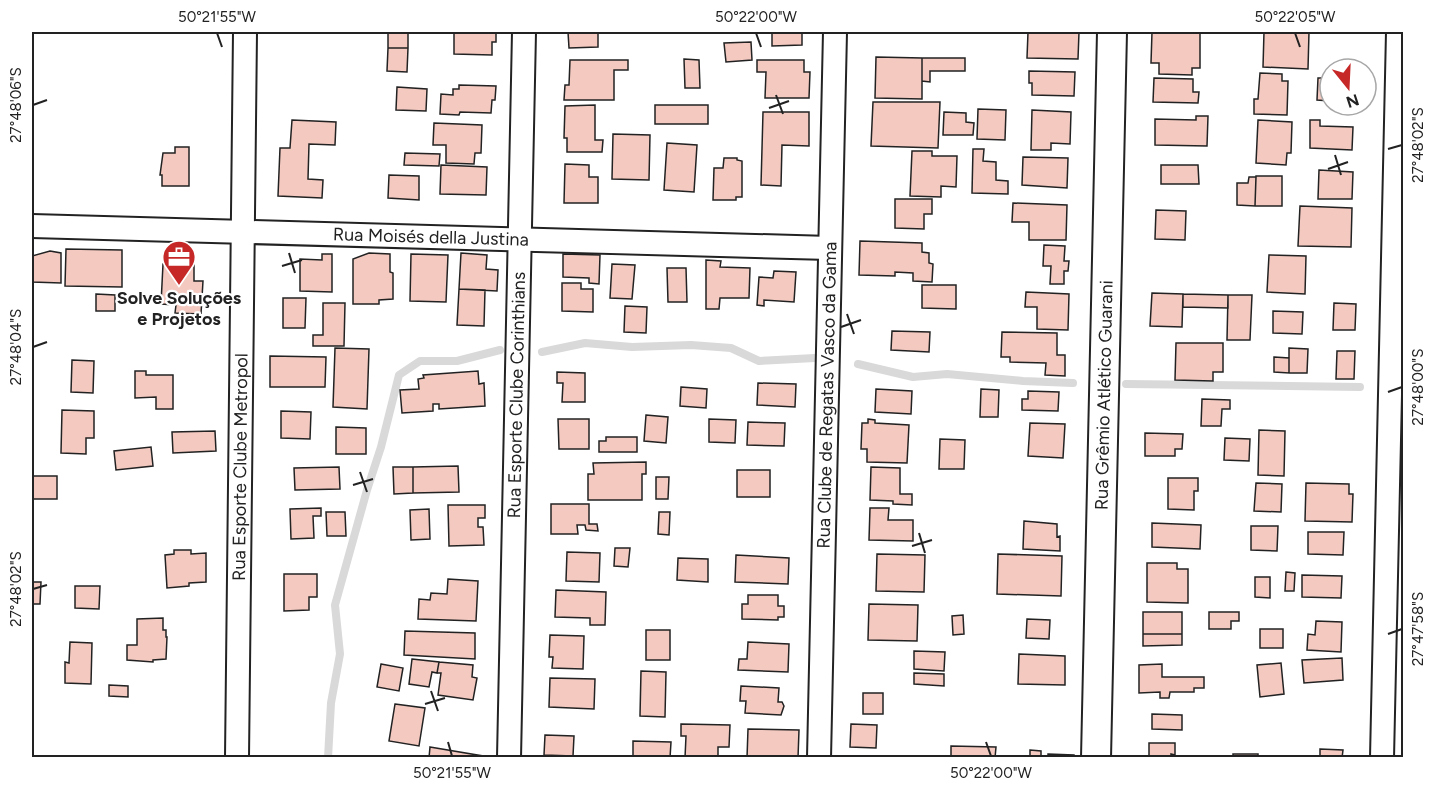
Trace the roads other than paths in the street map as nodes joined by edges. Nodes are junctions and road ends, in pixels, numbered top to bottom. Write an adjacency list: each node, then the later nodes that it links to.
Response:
1 (244, 32): 7 (street, Rua Esporte Clube Metropol)
2 (524, 32): 8 (street, Rua Esporte Clube Corinthians)
3 (835, 32): 9 (street, Rua Clube de Regatas Vasco da Gama)
4 (1112, 32): 13 (street, Rua Grêmio Atlético Guarani)
5 (1398, 32): 14 (street)
6 (32, 226): 7 (street, Rua Moisés della Justina)
7 (242, 231): 8 (street, Rua Moisés della Justina); 10 (street, Rua Esporte Clube Metropol)
8 (520, 239): 9 (street, Rua Moisés della Justina); 11 (street, Rua Esporte Clube Corinthians)
9 (830, 248): 12 (street, Rua Clube de Regatas Vasco da Gama)
10 (237, 758)
11 (509, 758)
12 (819, 758)
13 (1096, 758)
14 (1382, 758)

